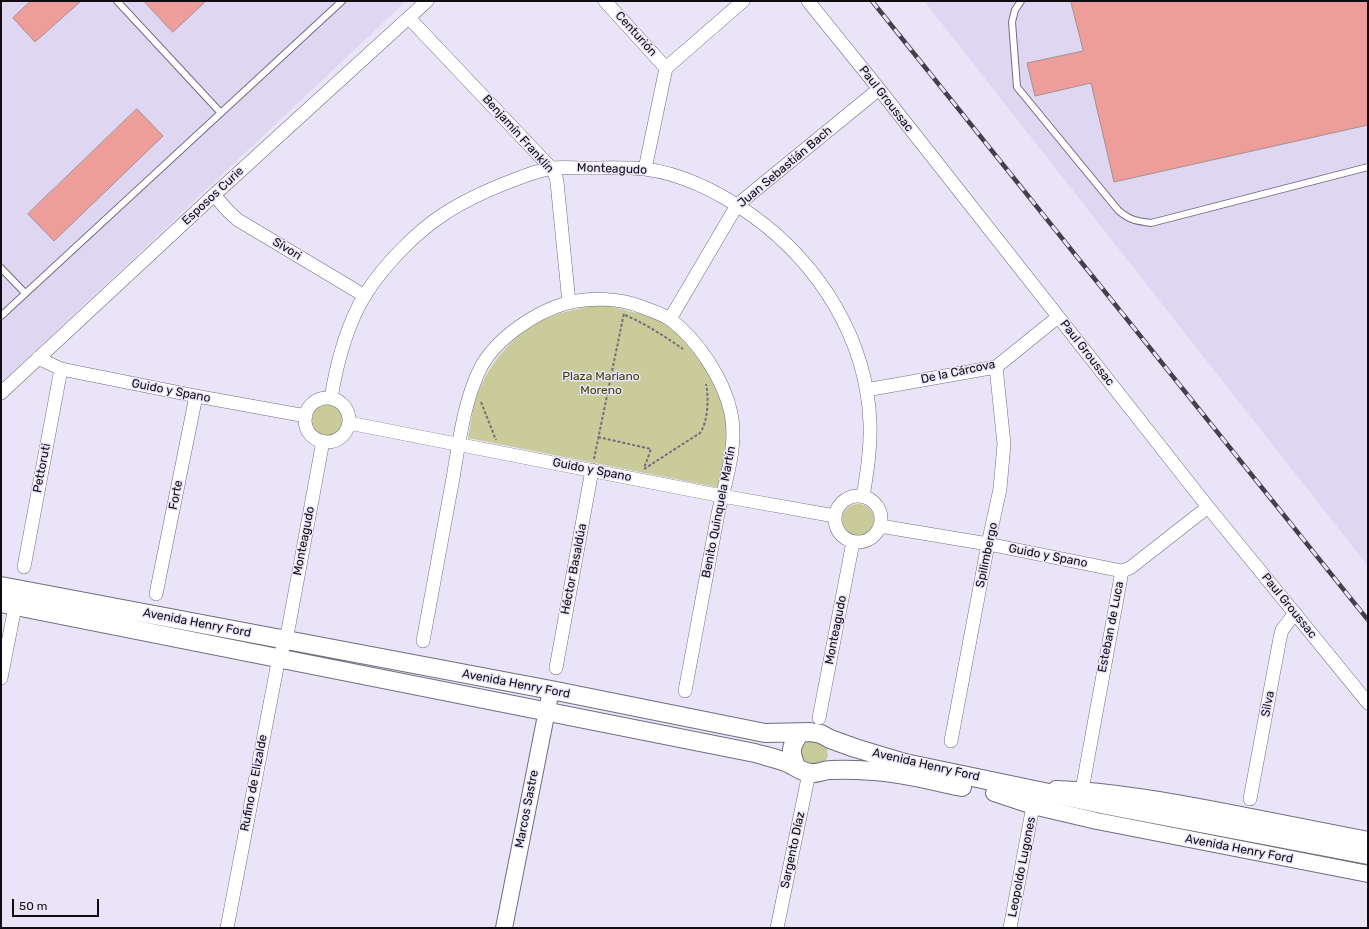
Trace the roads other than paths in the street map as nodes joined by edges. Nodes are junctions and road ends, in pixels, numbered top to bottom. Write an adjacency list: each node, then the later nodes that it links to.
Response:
1 (117, 1): 11 (lane)
2 (342, 1): 11 (lane)
3 (427, 1): 8 (street, Esposos Curie)
4 (605, 1): 9 (street, Centurión)
5 (744, 1): 9 (street)
6 (808, 1): 10 (street, Paul Groussac)
7 (1021, 1): 13 (lane)
8 (408, 18): 12 (street, Benjamín Franklin); 15 (street, Esposos Curie)
9 (666, 68): 14 (street)
10 (879, 89): 16 (street, Juan Sebastián Bach); 22 (street, Paul Groussac)
11 (221, 113): 18 (lane)
12 (552, 168): 14 (street, Monteagudo); 19 (street, Monteagudo); 20 (street, Benjamín Franklin)
13 (1368, 168)
14 (645, 169): 16 (street, Monteagudo)
15 (214, 195): 19 (street, Sívori); 24 (street, Esposos Curie)
16 (738, 206): 23 (street, Juan Sebastián Bach); 27 (street, Monteagudo)
17 (1, 268): 18 (lane)
18 (25, 293): 21 (lane)
19 (365, 296): 30 (street, Monteagudo)
20 (570, 303): 23 (street, Benito Quinquela Martín); 34 (street, Benito Quinquela Martín)
21 (1, 316)
22 (1058, 317): 25 (street, De la Cárcova); 38 (street, Paul Groussac)
23 (670, 319): 36 (street, Benito Quinquela Martín)
24 (38, 358): 26 (street, Guido y Spano); 28 (street, Esposos Curie)
25 (996, 367): 27 (street, De la Cárcova); 42 (street, Spilimbergo)
26 (61, 369): 29 (street, Guido y Spano); 43 (street, Pettoruti)
27 (866, 390): 37 (street, Monteagudo)
28 (1, 393)
29 (196, 396): 31 (street, Guido y Spano); 45 (street, Forte)
30 (331, 398): 31 (street); 32 (street)
31 (306, 416): 33 (street)
32 (349, 423): 33 (street); 34 (street, Guido y Spano)
33 (323, 441): 48 (street, Monteagudo)
34 (459, 444): 35 (street, Guido y Spano); 49 (street, Benito Quinquela Martín)
35 (592, 470): 36 (street, Guido y Spano); 51 (street, Héctor Basaldúa)
36 (722, 496): 39 (street, Guido y Spano); 54 (street, Benito Quinquela Martín)
37 (863, 497): 39 (street); 40 (street)
38 (1208, 507): 44 (street, Esteban de Luca); 47 (street, Paul Groussac)
39 (835, 516): 41 (street)
40 (880, 526): 41 (street); 42 (street, Guido y Spano)
41 (853, 542): 57 (street, Monteagudo)
42 (988, 544): 44 (street, Guido y Spano); 60 (street, Spilimbergo)
43 (24, 567)
44 (1122, 571): 64 (street, Esteban de Luca)
45 (156, 594)
46 (9, 596): 48 (main road, Avenida Henry Ford); 50 (main road, Avenida Henry Ford); 52 (street)
47 (1295, 613): 55 (street, Paul Groussac); 66 (street, Silva)
48 (286, 640): 50 (street, Rufino de Elizalde); 53 (main road, Avenida Henry Ford)
49 (423, 641)
50 (278, 657): 56 (main road, Avenida Henry Ford); 72 (street, Rufino de Elizalde)
51 (556, 668)
52 (1, 678)
53 (551, 690): 56 (street, Marcos Sastre); 58 (main road, Avenida Henry Ford)
54 (685, 690)
55 (1368, 703)
56 (547, 712): 61 (main road, Avenida Henry Ford); 73 (street, Marcos Sastre)
57 (819, 718)
58 (800, 733): 59 (main road, Avenida Henry Ford); 61 (main road)
59 (830, 739): 62 (main road); 63 (main road, Avenida Henry Ford)
60 (951, 741)
61 (802, 770): 62 (main road, Avenida Henry Ford); 74 (street, Sargento Díaz)
62 (828, 770): 65 (main road, Avenida Henry Ford)
63 (1027, 788): 64 (street, Avenida Henry Ford); 68 (main road, Avenida Henry Ford)
64 (1082, 790): 69 (street, Avenida Henry Ford)
65 (994, 793): 67 (street, Avenida Henry Ford); 68 (main road, Avenida Henry Ford)
66 (1250, 799)
67 (1034, 806): 71 (street, Avenida Henry Ford); 75 (street, Leopoldo Lugones)
68 (1111, 806): 70 (main road, Avenida Henry Ford)
69 (1368, 840)
70 (1368, 855)
71 (1368, 874)
72 (227, 928)
73 (504, 928)
74 (777, 928)
75 (1010, 928)

